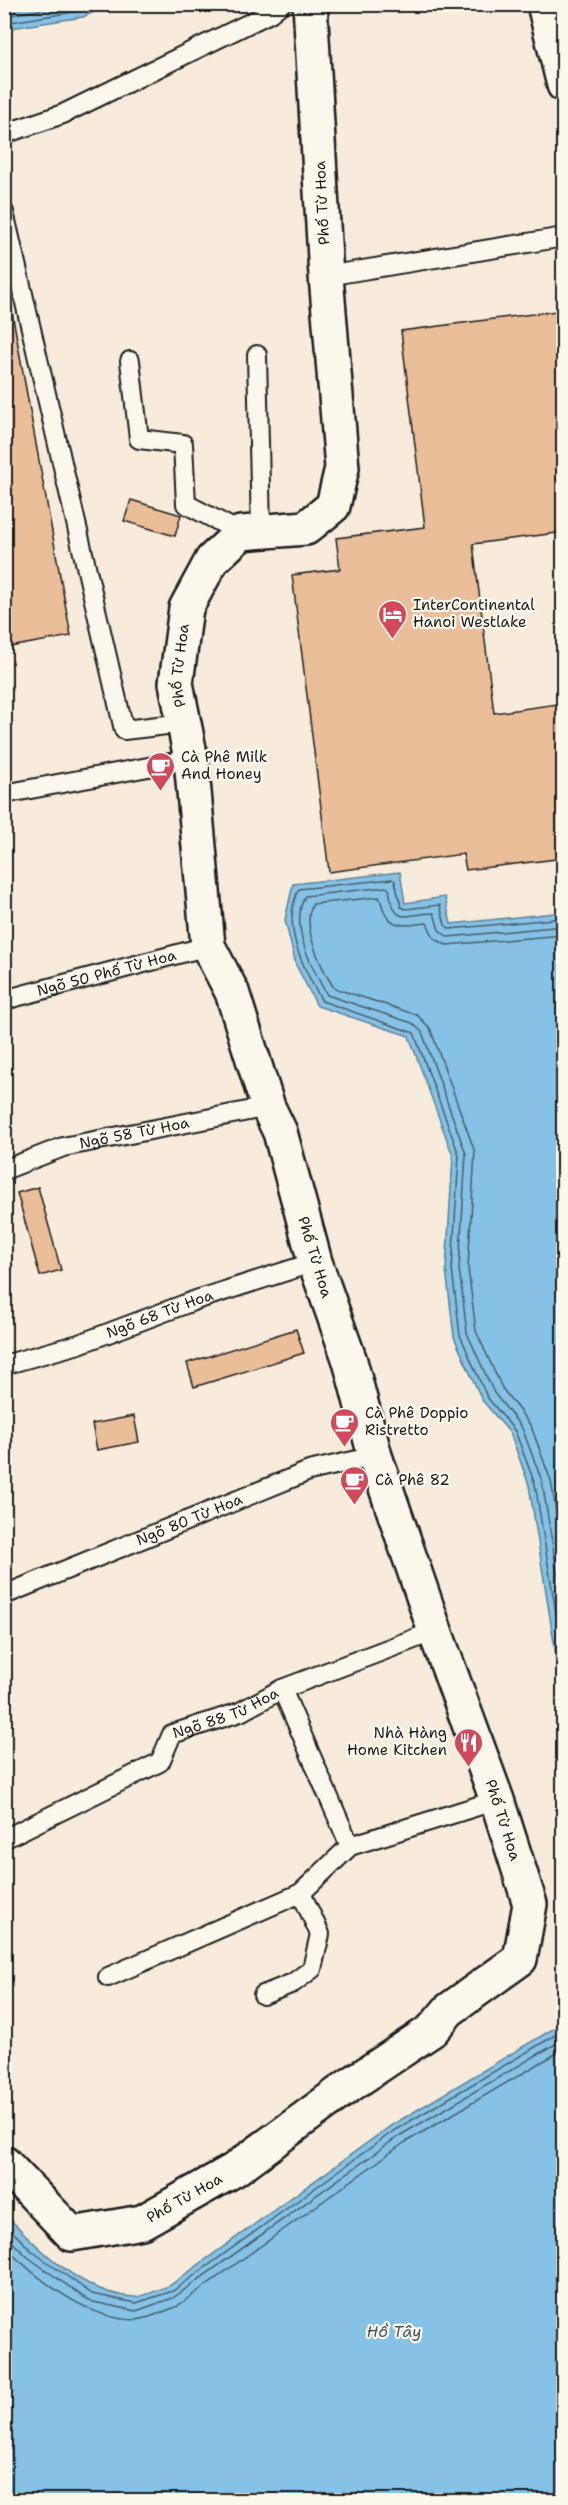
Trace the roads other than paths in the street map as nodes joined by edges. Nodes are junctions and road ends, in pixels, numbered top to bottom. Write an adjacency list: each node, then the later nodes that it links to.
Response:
1 (282, 4): 5 (lane)
2 (310, 4): 8 (street, Phố Từ Hoa)
3 (544, 4): 4 (street)
4 (564, 85)
5 (4, 134)
6 (4, 212): 12 (lane)
7 (564, 237): 8 (lane)
8 (326, 276): 11 (street, Phố Từ Hoa)
9 (257, 355): 11 (lane)
10 (130, 361): 11 (lane)
11 (251, 532): 12 (street, Phố Từ Hoa)
12 (184, 723): 13 (street, Phố Từ Hoa)
13 (191, 759): 14 (lane); 15 (street, Phố Từ Hoa)
14 (4, 794)
15 (208, 946): 16 (lane, Ngõ 50 Phố Từ Hoa); 17 (street, Phố Từ Hoa)
16 (4, 1000)
17 (268, 1107): 18 (lane, Ngõ 58 Từ Hoa); 19 (street, Phố Từ Hoa)
18 (4, 1170)
19 (315, 1262): 20 (lane, Ngõ 68 Từ Hoa); 21 (street, Phố Từ Hoa)
20 (4, 1365)
21 (375, 1456): 22 (lane, Ngõ 80 Từ Hoa); 23 (street, Phố Từ Hoa)
22 (4, 1595)
23 (435, 1631): 24 (lane, Ngõ 88 Từ Hoa); 25 (street, Phố Từ Hoa)
24 (282, 1689): 26 (lane, Ngõ 88 Từ Hoa); 27 (lane)
25 (497, 1800): 27 (lane); 31 (street, Phố Từ Hoa)
26 (4, 1839)
27 (350, 1846): 28 (lane)
28 (301, 1893): 29 (lane); 30 (lane)
29 (108, 1977)
30 (262, 1995)
31 (4, 2163)

